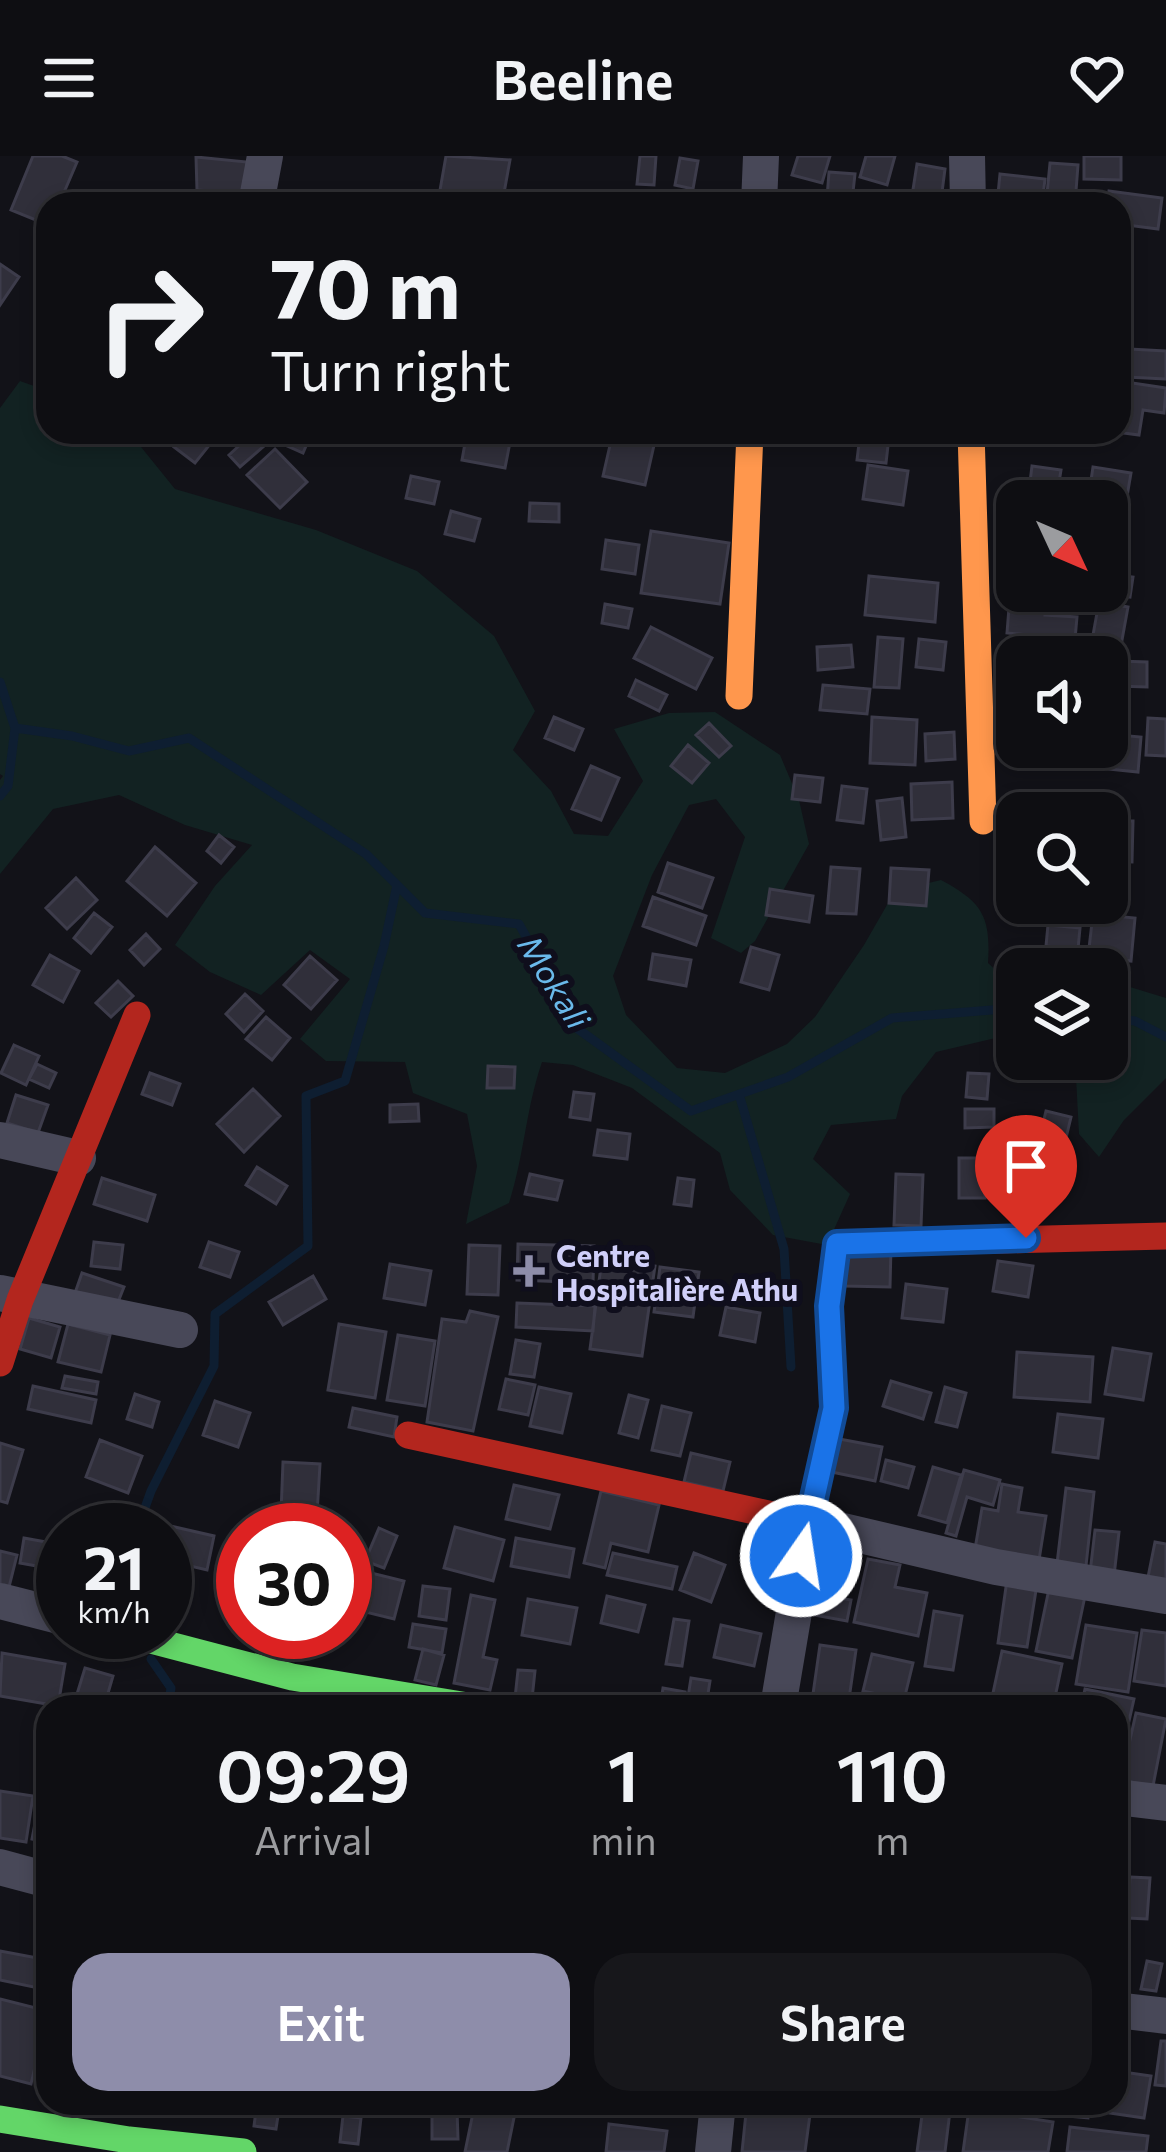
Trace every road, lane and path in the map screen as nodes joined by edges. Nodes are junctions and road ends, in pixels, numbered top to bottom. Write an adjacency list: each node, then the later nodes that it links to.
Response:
1 (265, 156): 4 (street)
2 (761, 156): 5 (street)
3 (967, 156): 6 (street)
4 (258, 192)
5 (760, 192)
6 (968, 192)
7 (750, 444): 9 (street)
8 (971, 444): 10 (street)
9 (739, 696)
10 (983, 820)
11 (136, 1015): 13 (street)
12 (0, 1140): 13 (street)
13 (79, 1157): 15 (street)
14 (1166, 1236): 19 (street)
15 (10, 1296): 16 (street); 17 (street)
16 (180, 1330)
17 (0, 1363)
18 (407, 1435): 19 (street)
19 (809, 1523): 20 (street); 25 (street)
20 (1166, 1596)
21 (0, 1600): 22 (street)
22 (36, 1610)
23 (192, 1651): 24 (street)
24 (401, 1695)
25 (780, 1695)
26 (1128, 1799): 27 (street)
27 (1166, 1804)
28 (0, 1867): 29 (street)
29 (36, 1877)
30 (1128, 2011): 31 (street)
31 (1166, 2016)
32 (717, 2115): 35 (street)
33 (0, 2120): 34 (street)
34 (243, 2152)
35 (712, 2152)

